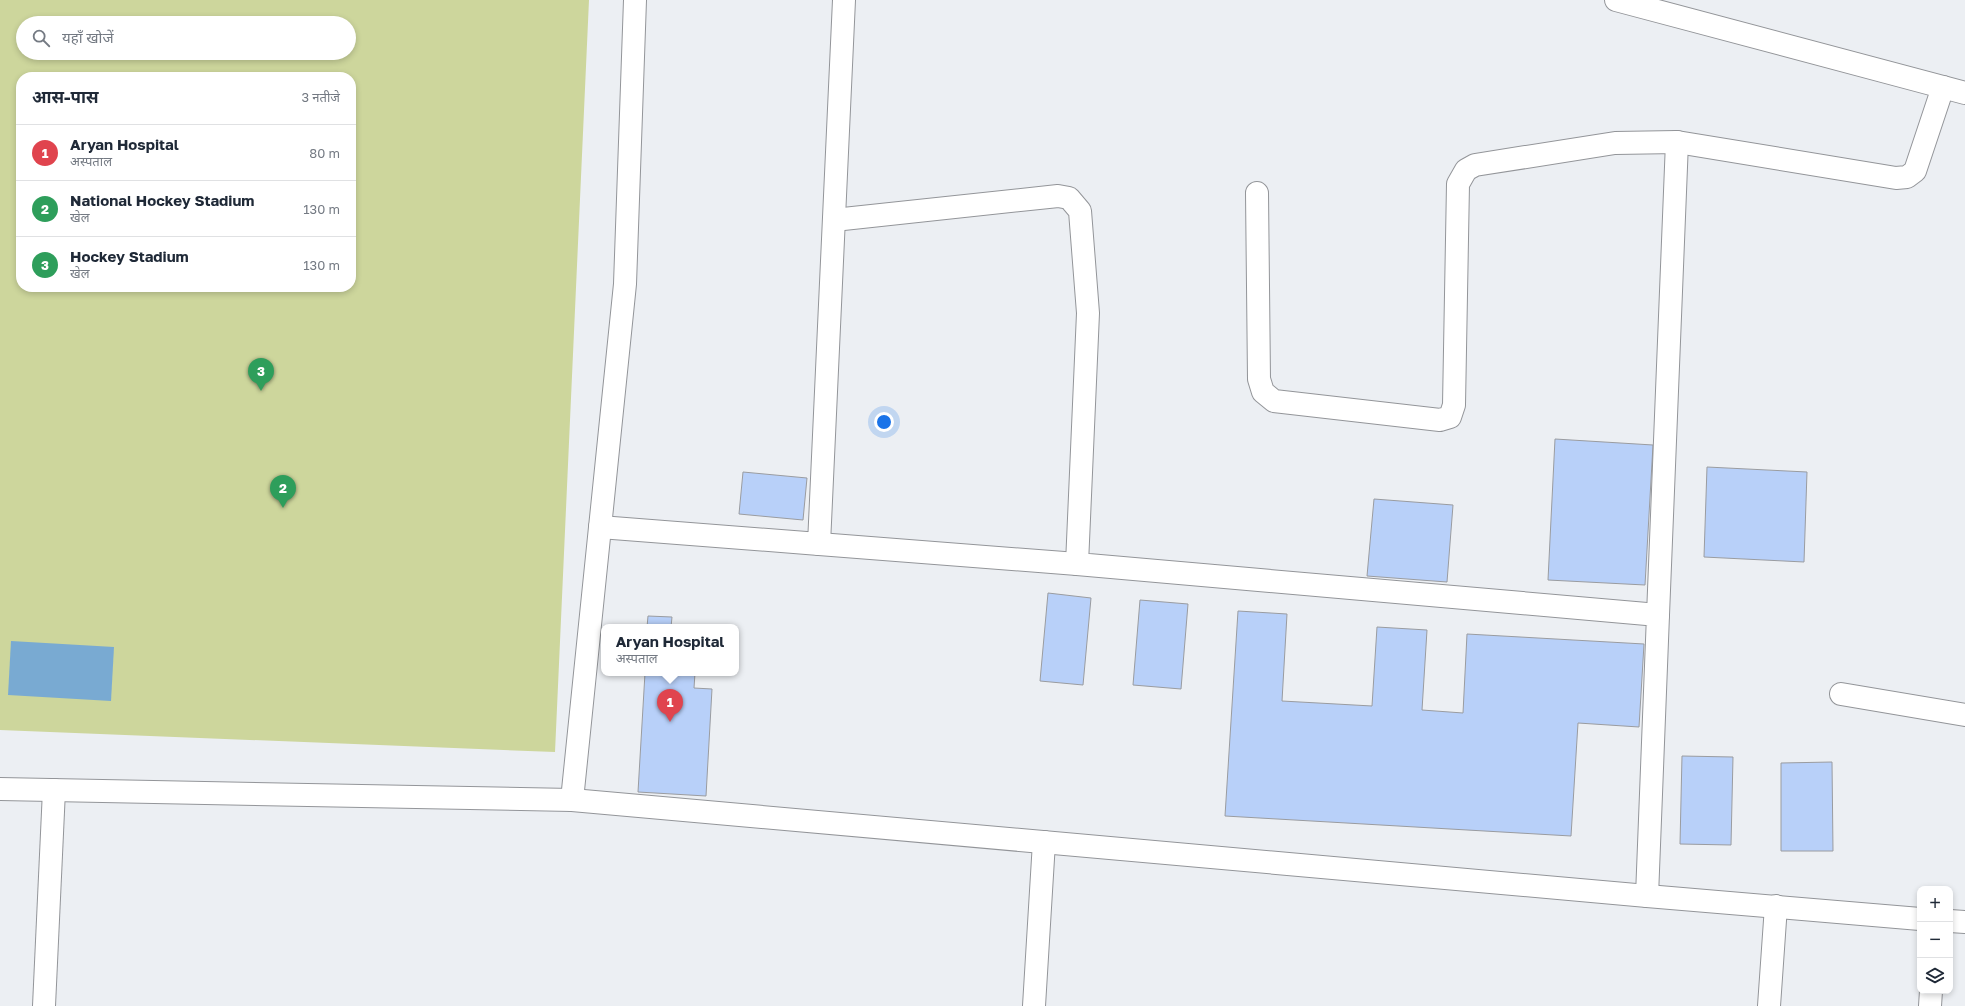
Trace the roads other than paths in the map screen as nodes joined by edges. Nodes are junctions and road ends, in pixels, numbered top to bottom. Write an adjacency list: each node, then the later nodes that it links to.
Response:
1 (635, 0): 9 (street)
2 (844, 0): 8 (street)
3 (1616, 0): 4 (street)
4 (1943, 87): 5 (street); 6 (street)
5 (1965, 93)
6 (1677, 142): 7 (street); 12 (street)
7 (1257, 193)
8 (834, 220): 10 (street); 11 (street)
9 (600, 527): 10 (street); 17 (street)
10 (819, 544): 11 (street)
11 (1078, 564): 12 (street)
12 (1658, 615): 19 (street)
13 (1841, 694): 14 (street)
14 (1965, 715)
15 (0, 789): 16 (street)
16 (54, 790): 17 (street); 25 (street)
17 (572, 800): 18 (street)
18 (1044, 842): 19 (street); 26 (street)
19 (1647, 896): 20 (street)
20 (1776, 906): 21 (street); 27 (street)
21 (1917, 919)
22 (1953, 921): 23 (street)
23 (1965, 922)
24 (1931, 994): 28 (street)
25 (44, 1006)
26 (1034, 1006)
27 (1769, 1006)
28 (1930, 1006)

